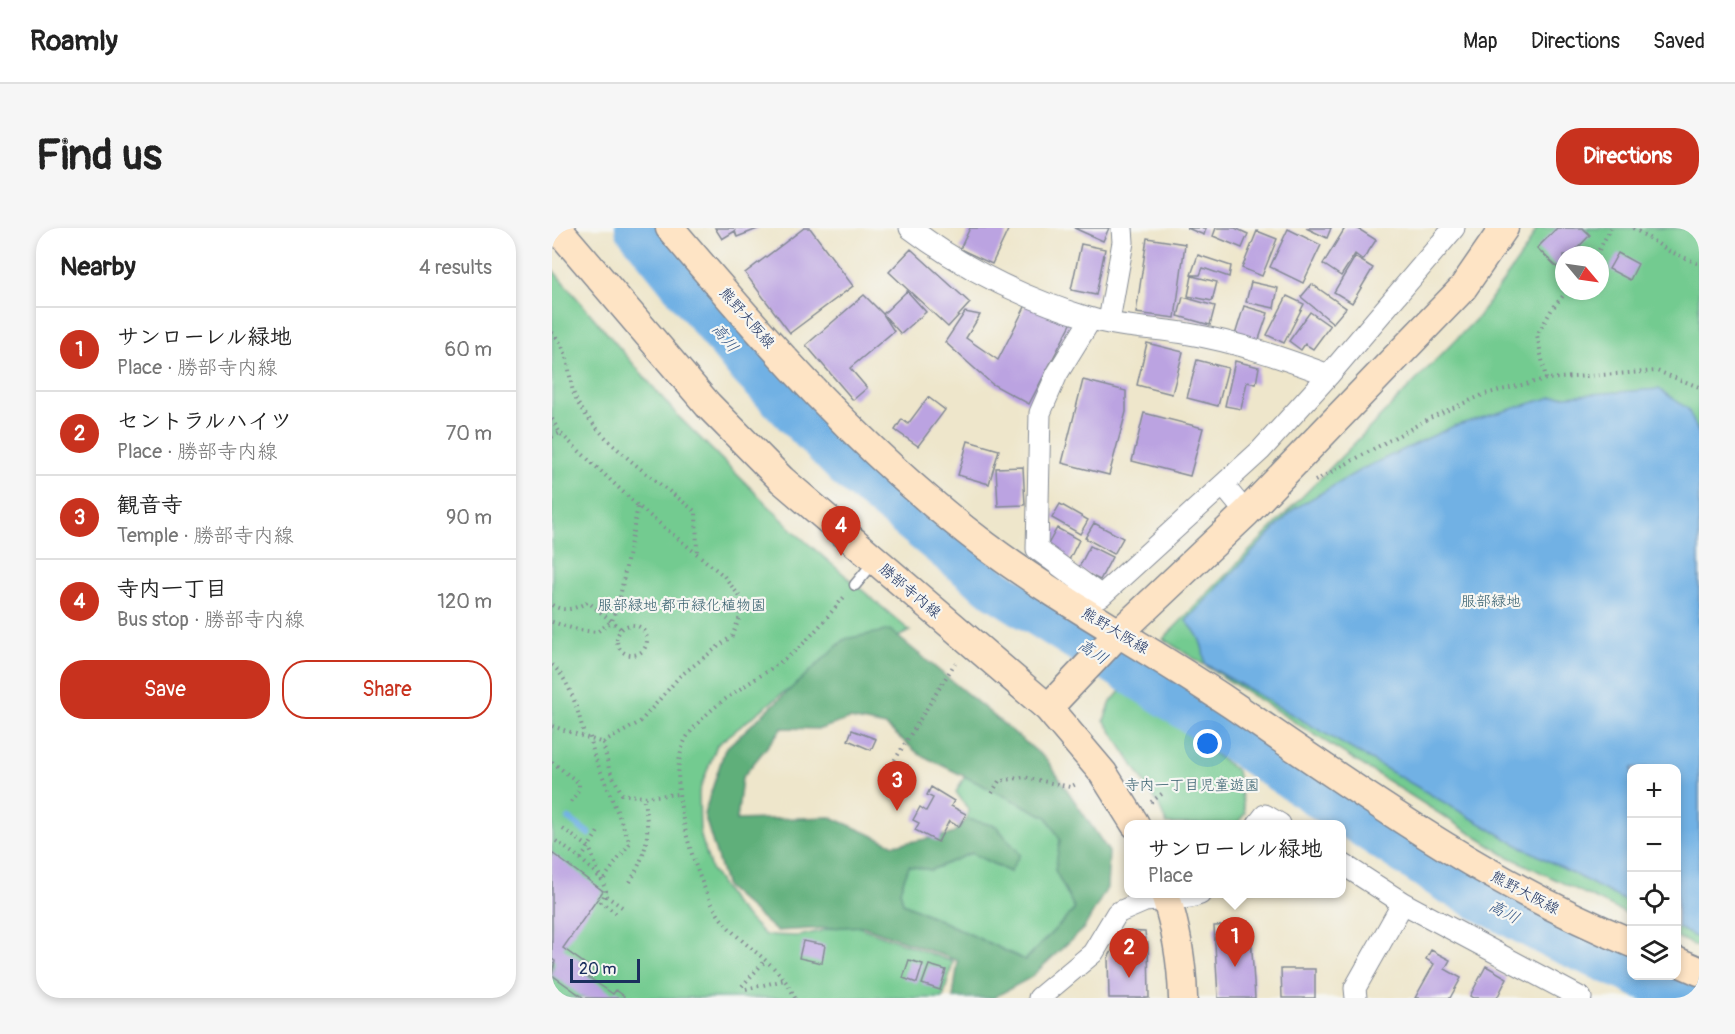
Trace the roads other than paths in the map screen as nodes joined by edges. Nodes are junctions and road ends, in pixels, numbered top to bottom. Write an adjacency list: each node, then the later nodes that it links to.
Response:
1 (557, 228): 11 (street, 勝部寺内線)
2 (670, 228): 13 (street, 熊野大阪線)
3 (910, 228): 7 (street)
4 (1122, 228): 7 (street)
5 (1454, 228): 8 (street)
6 (1504, 228): 10 (street)
7 (1100, 320): 8 (street); 9 (street)
8 (1329, 375): 9 (street)
9 (1223, 485): 10 (street)
10 (1245, 513): 13 (street)
11 (874, 562): 12 (lane); 14 (street, 勝部寺内線)
12 (855, 585)
13 (1119, 633): 14 (street); 22 (street, 熊野大阪線)
14 (1048, 708): 15 (street, 勝部寺内線)
15 (1143, 814)
16 (1262, 820): 17 (street)
17 (1272, 820)
18 (1346, 866): 21 (street)
19 (1156, 898): 26 (street)
20 (1166, 898): 27 (street)
21 (1403, 903): 25 (street); 28 (street)
22 (1627, 941)
23 (1681, 963): 24 (street)
24 (1699, 971)
25 (1577, 997)
26 (1039, 998)
27 (1183, 998)
28 (1356, 998)

